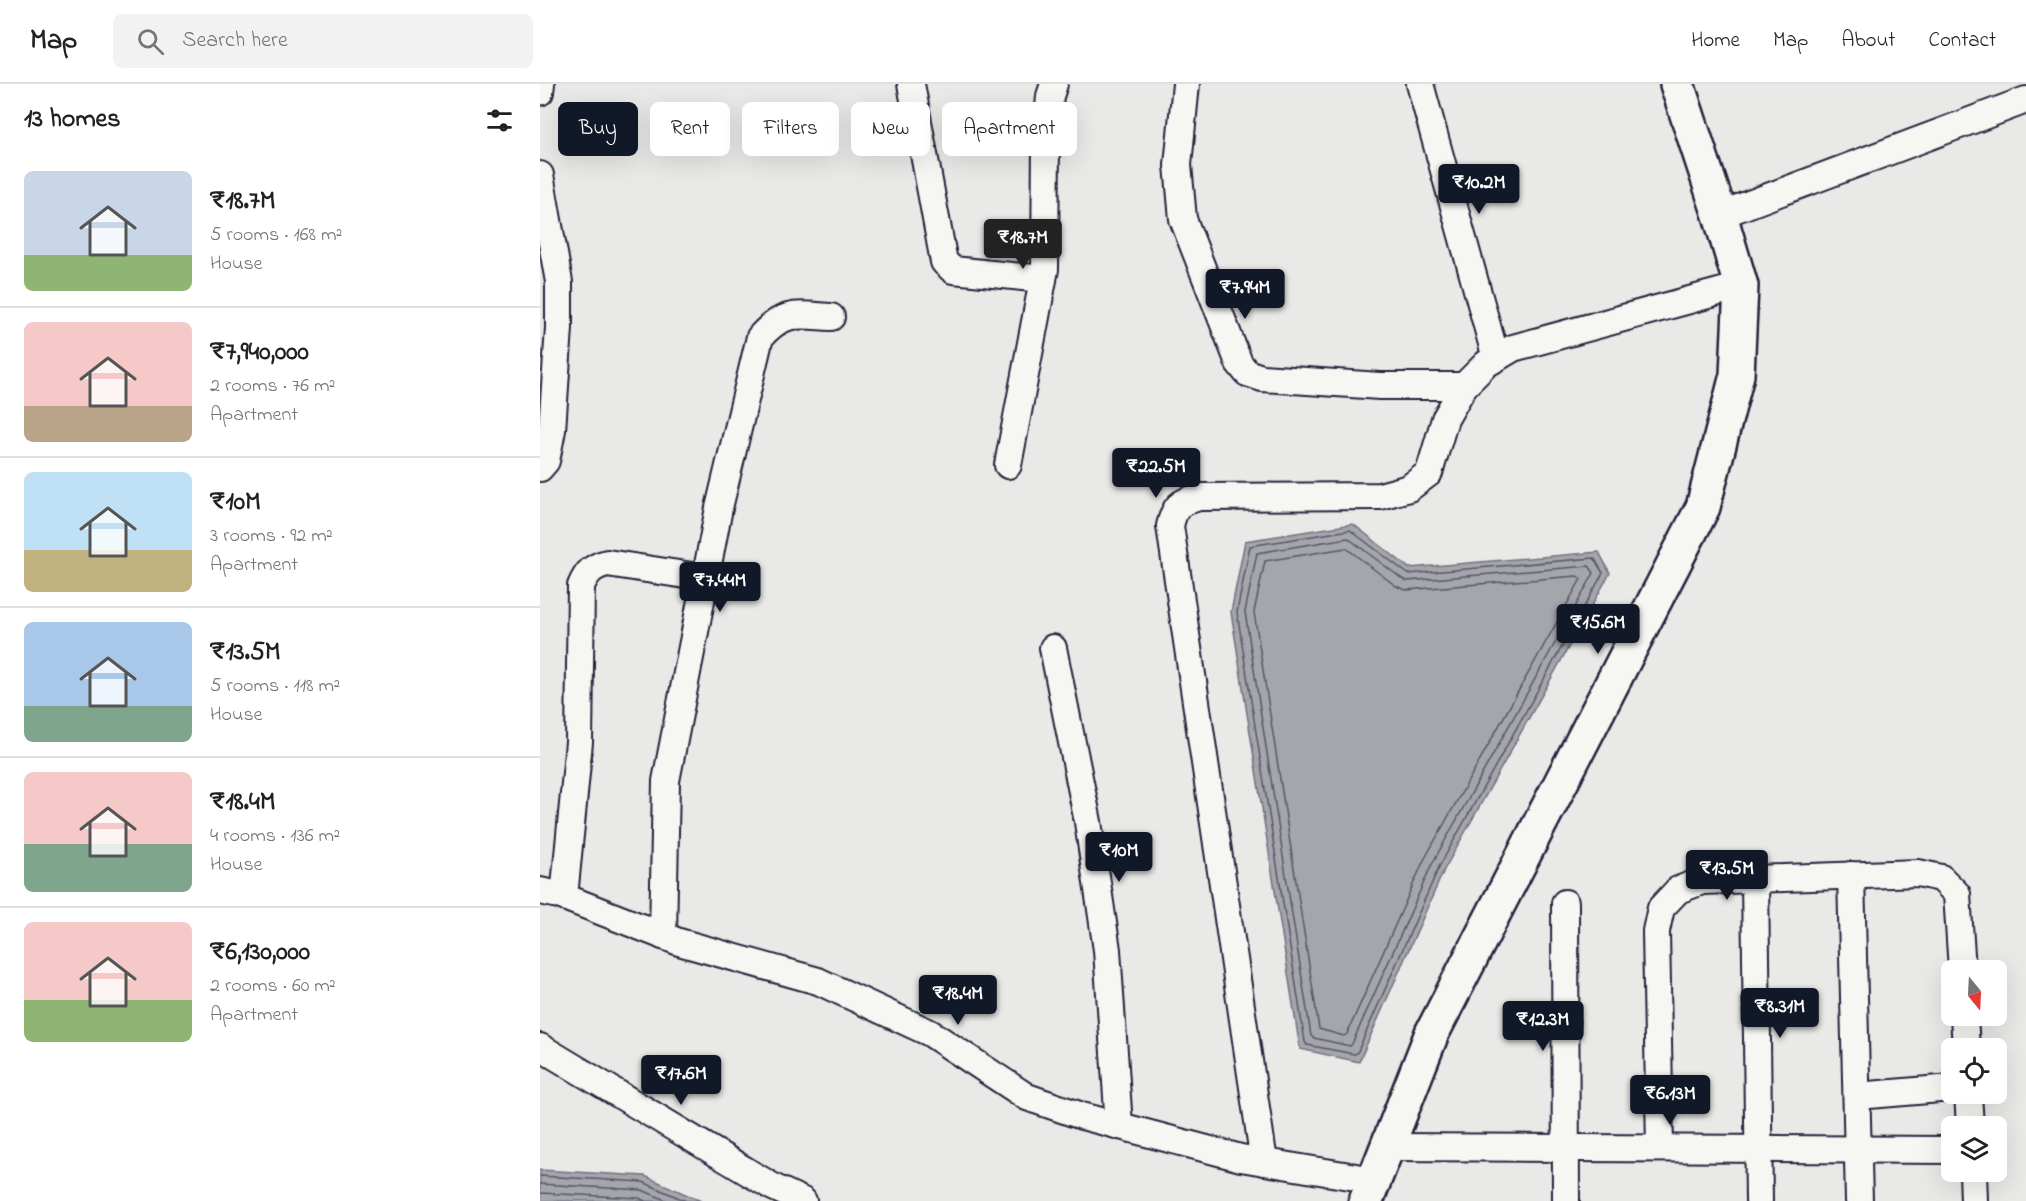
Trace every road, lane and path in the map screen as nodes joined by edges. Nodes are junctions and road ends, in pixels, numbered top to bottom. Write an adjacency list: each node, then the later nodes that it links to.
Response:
1 (541, 84): 7 (street)
2 (911, 84): 11 (street)
3 (1054, 84): 11 (street)
4 (1186, 84): 15 (street)
5 (1420, 84): 14 (street)
6 (1677, 84): 10 (street)
7 (540, 92)
8 (2026, 100): 10 (street)
9 (540, 175): 17 (street)
10 (1720, 215): 12 (street)
11 (1044, 279): 16 (street)
12 (1741, 286): 14 (street); 30 (street)
13 (831, 317): 18 (street)
14 (1496, 358): 15 (street)
15 (1464, 386): 36 (street)
16 (1008, 465)
17 (540, 468)
18 (705, 578): 22 (street); 24 (street)
19 (1053, 648): 29 (street)
20 (1851, 875): 21 (street); 25 (street); 28 (street)
21 (1755, 878): 32 (street); 33 (street)
22 (552, 894): 24 (street)
23 (1565, 903): 31 (street)
24 (663, 936): 29 (street)
25 (1961, 960)
26 (540, 1047): 39 (street)
27 (1941, 1089): 28 (street)
28 (1857, 1095): 34 (street)
29 (1119, 1126): 36 (street)
30 (1388, 1147): 31 (street); 38 (street)
31 (1565, 1148): 32 (street); 40 (street)
32 (1660, 1148): 33 (street)
33 (1760, 1149): 34 (street); 41 (street)
34 (1859, 1149): 35 (street); 42 (street)
35 (1941, 1150)
36 (1264, 1162): 38 (street)
37 (1973, 1182): 43 (street)
38 (1370, 1191)
39 (803, 1201)
40 (1566, 1201)
41 (1759, 1201)
42 (1859, 1201)
43 (1974, 1201)

